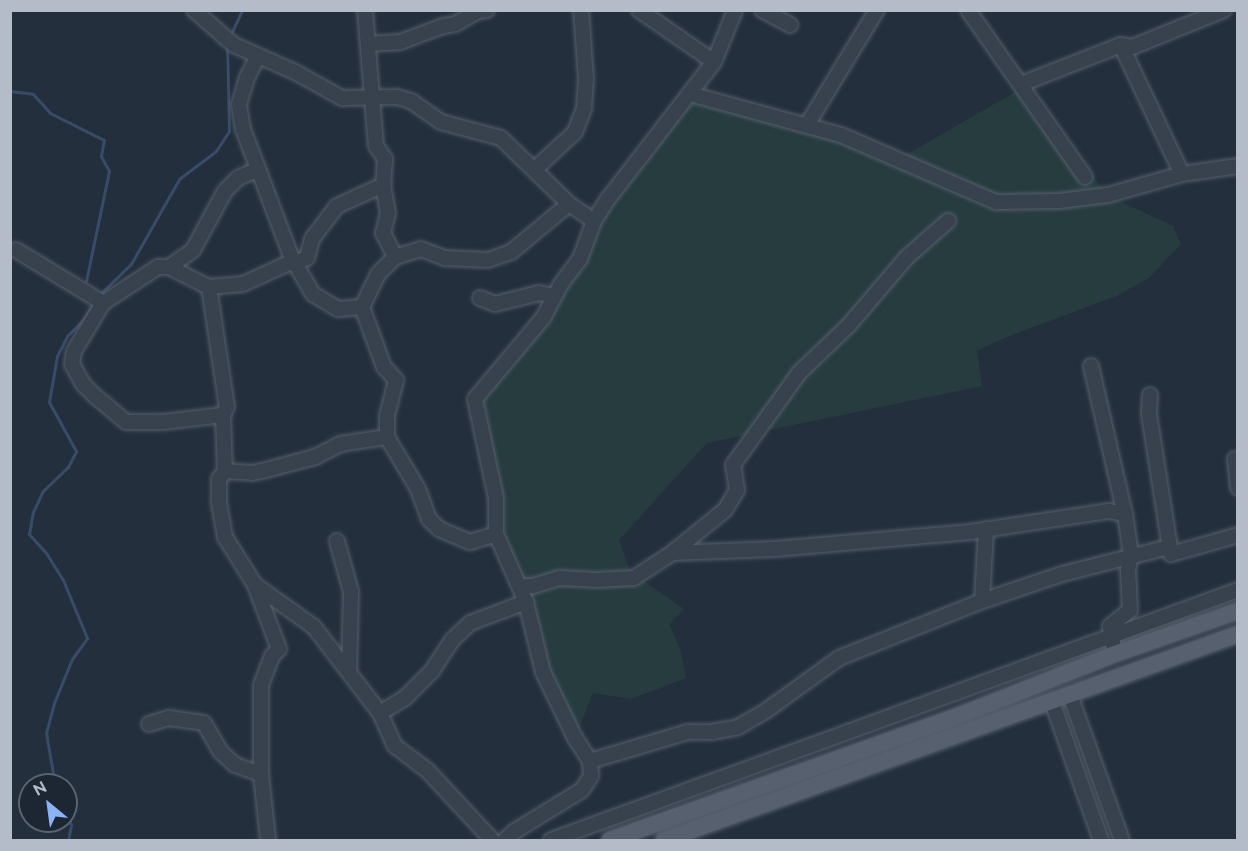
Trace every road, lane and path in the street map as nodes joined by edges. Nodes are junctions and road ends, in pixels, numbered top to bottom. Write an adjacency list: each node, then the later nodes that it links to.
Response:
1 (194, 10): 14 (street)
2 (365, 10): 12 (street)
3 (486, 10): 12 (street)
4 (580, 10): 22 (street)
5 (639, 10): 15 (street)
6 (735, 10): 15 (street)
7 (762, 10): 11 (street)
8 (877, 10): 19 (street)
9 (969, 10): 16 (street)
10 (1224, 10): 13 (street)
11 (790, 25)
12 (370, 45): 18 (street)
13 (1121, 45): 16 (street); 23 (street)
14 (258, 56): 18 (street); 21 (street)
15 (714, 62): 17 (street)
16 (1021, 84): 24 (street)
17 (690, 94): 19 (street); 27 (street)
18 (373, 98): 22 (street); 25 (street)
19 (807, 125): 23 (street)
20 (1238, 166): 23 (street)
21 (258, 169): 31 (street); 32 (street)
22 (535, 169): 26 (street)
23 (1182, 174)
24 (1085, 177)
25 (382, 185): 30 (street); 31 (street)
26 (569, 204): 27 (street); 30 (street)
27 (594, 221): 34 (street)
28 (948, 221): 51 (street)
29 (16, 250): 36 (street)
30 (395, 257): 37 (street)
31 (294, 262): 33 (street); 37 (street)
32 (169, 267): 33 (street); 36 (street)
33 (209, 287): 40 (street)
34 (555, 296): 35 (street); 47 (street)
35 (480, 298)
36 (98, 300): 40 (street)
37 (362, 307): 41 (street)
38 (1091, 366): 45 (street)
39 (1150, 395): 50 (street)
40 (223, 414): 43 (street)
41 (387, 437): 43 (street); 47 (street)
42 (1235, 459): 44 (street)
43 (225, 471): 53 (street)
44 (1238, 488)
45 (1125, 514): 46 (street); 52 (street)
46 (986, 530): 51 (street); 56 (street)
47 (496, 534): 54 (street)
48 (1238, 536): 50 (street)
49 (337, 542): 62 (street)
50 (1169, 547): 52 (street)
51 (672, 553): 54 (street)
52 (1131, 555): 56 (street); 60 (street)
53 (255, 585): 62 (street); 68 (street)
54 (520, 586): 57 (street)
55 (1238, 590): 60 (street)
56 (982, 601): 67 (street)
57 (526, 602): 65 (street); 67 (street)
58 (1238, 610): 61 (main road)
59 (1238, 634): 63 (main road)
60 (1112, 635): 61 (street); 72 (street)
61 (1115, 654): 73 (main road)
62 (349, 672): 65 (street)
63 (1070, 695): 64 (main road); 76 (street)
64 (1052, 702): 74 (main road); 75 (street)
65 (380, 713): 70 (street)
66 (149, 724): 68 (street)
67 (590, 761): 71 (street)
68 (261, 774): 69 (street)
69 (268, 840)
70 (492, 840)
71 (505, 840)
72 (552, 840)
73 (610, 840)
74 (664, 840)
75 (1101, 840)
76 (1122, 840)

